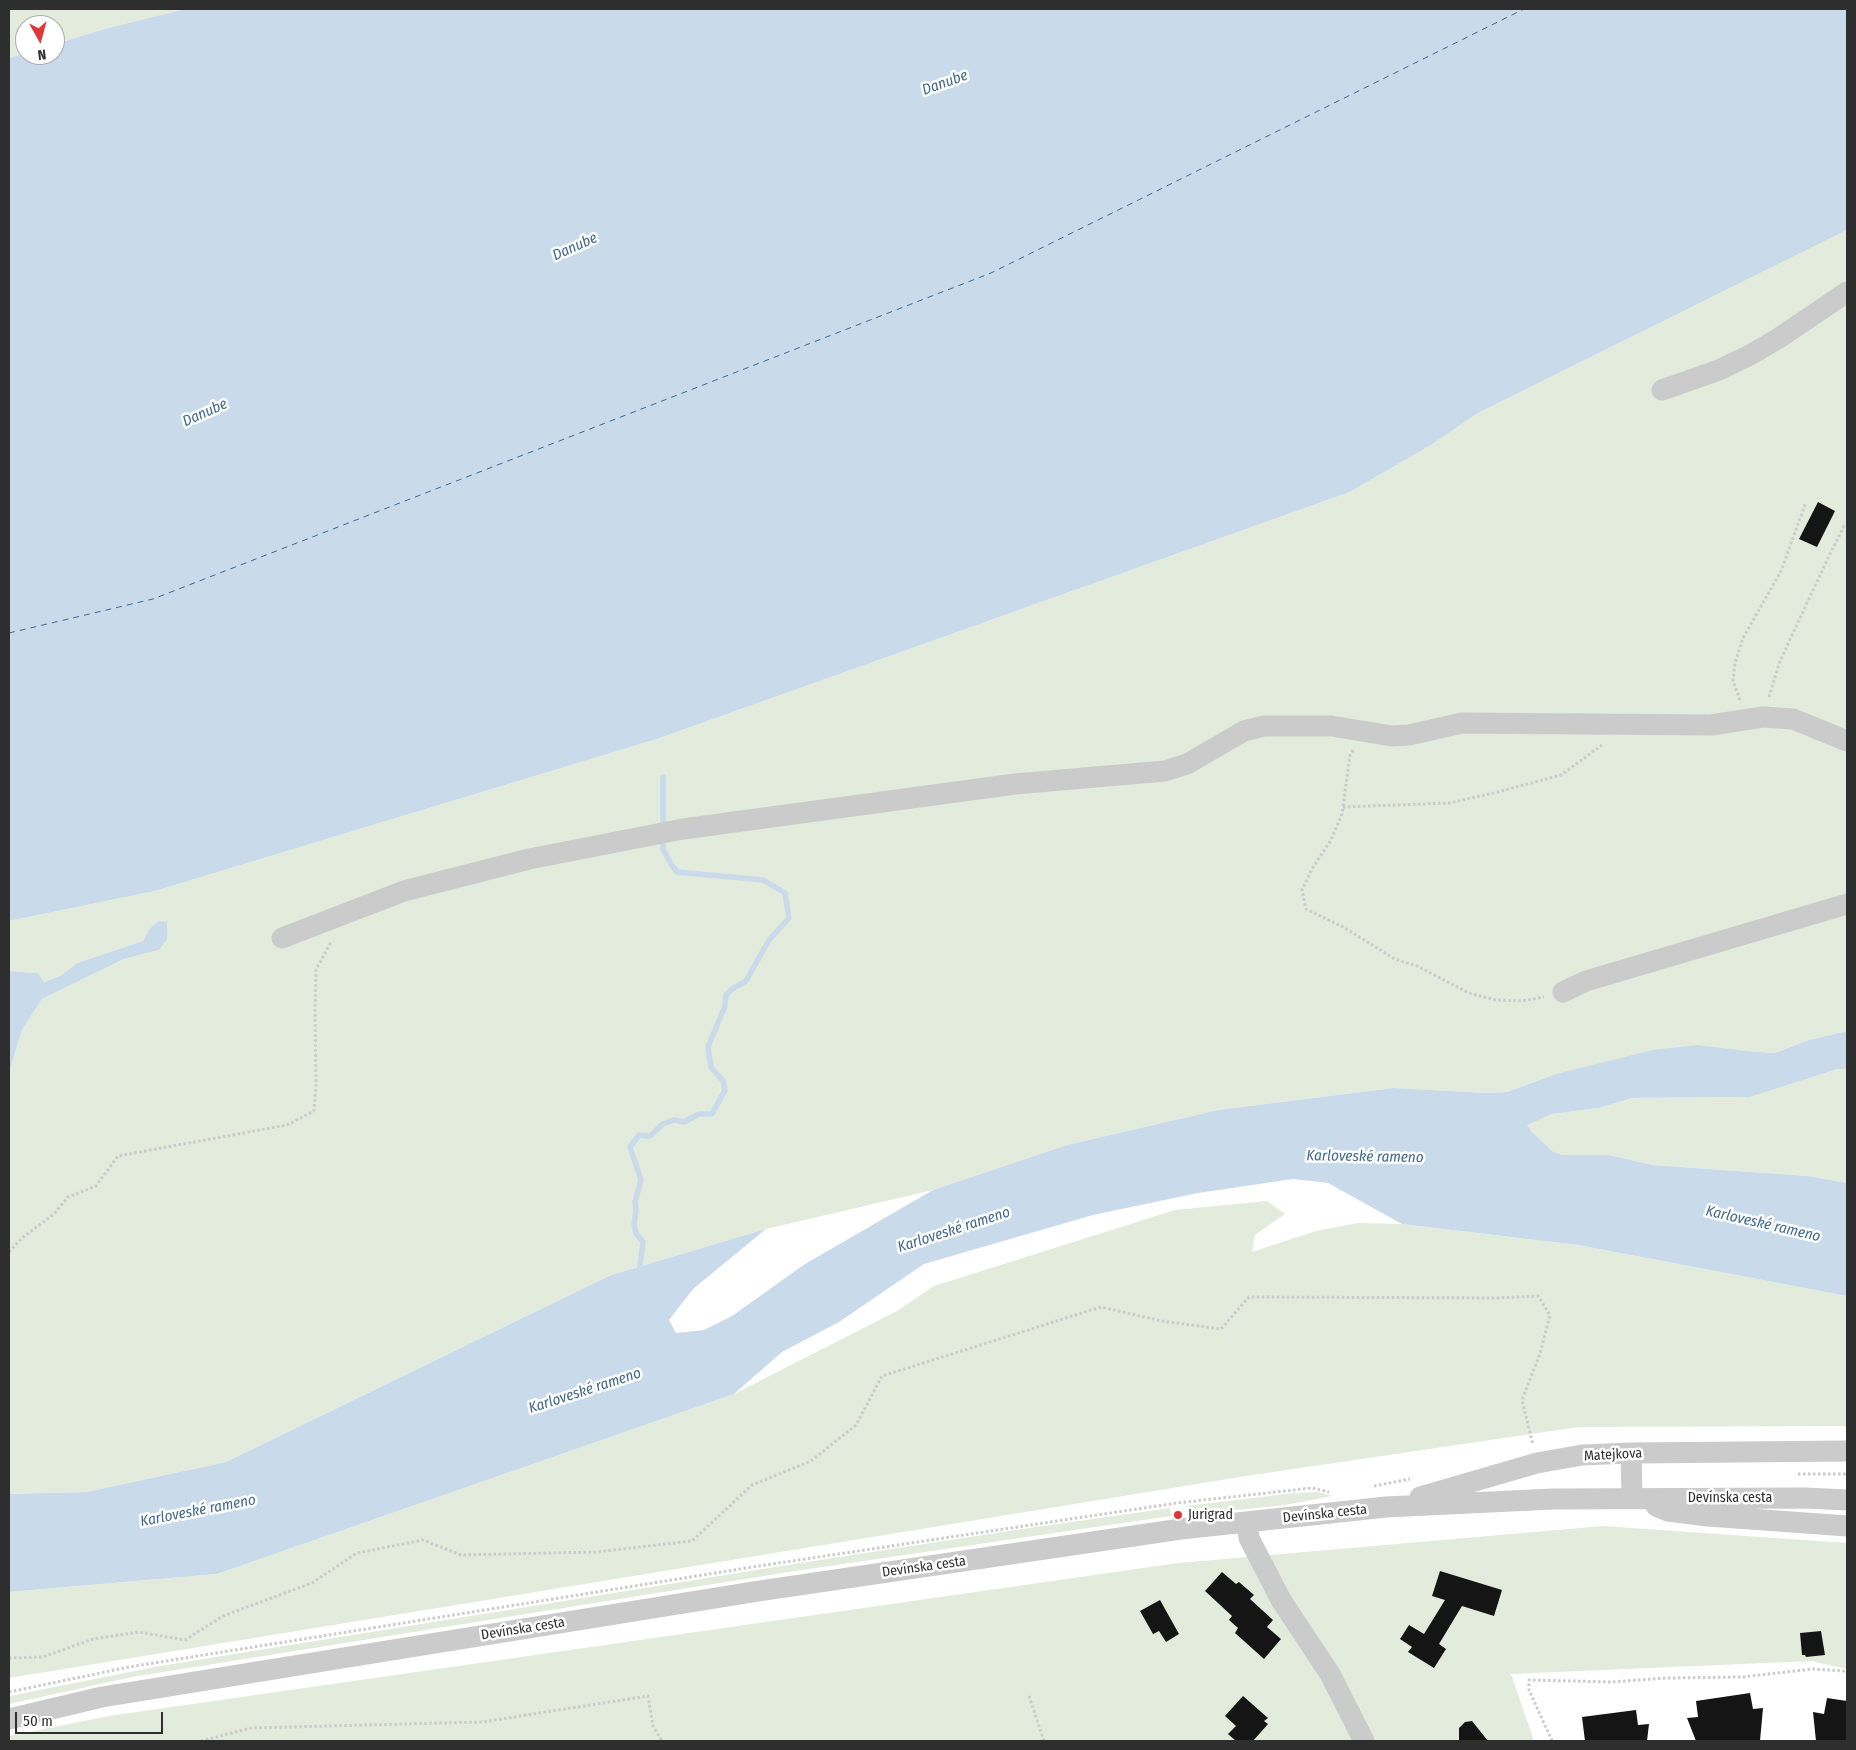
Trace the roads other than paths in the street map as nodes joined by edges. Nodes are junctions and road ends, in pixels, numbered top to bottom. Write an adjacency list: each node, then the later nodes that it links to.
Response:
1 (1847, 292): 2 (street)
2 (1662, 390)
3 (1847, 741): 5 (street)
4 (1847, 904): 6 (street)
5 (282, 938)
6 (1563, 992)
7 (1847, 1450): 8 (street, Matejkova)
8 (1641, 1453): 9 (street); 11 (street, Matejkova)
9 (1632, 1498): 10 (street, Devínska cesta); 11 (street, Devínska cesta); 13 (street)
10 (1847, 1500)
11 (1386, 1507): 12 (street, Devínska cesta)
12 (1247, 1522): 14 (street, Devínska cesta); 15 (street)
13 (1847, 1526)
14 (9, 1719)
15 (1364, 1741)

